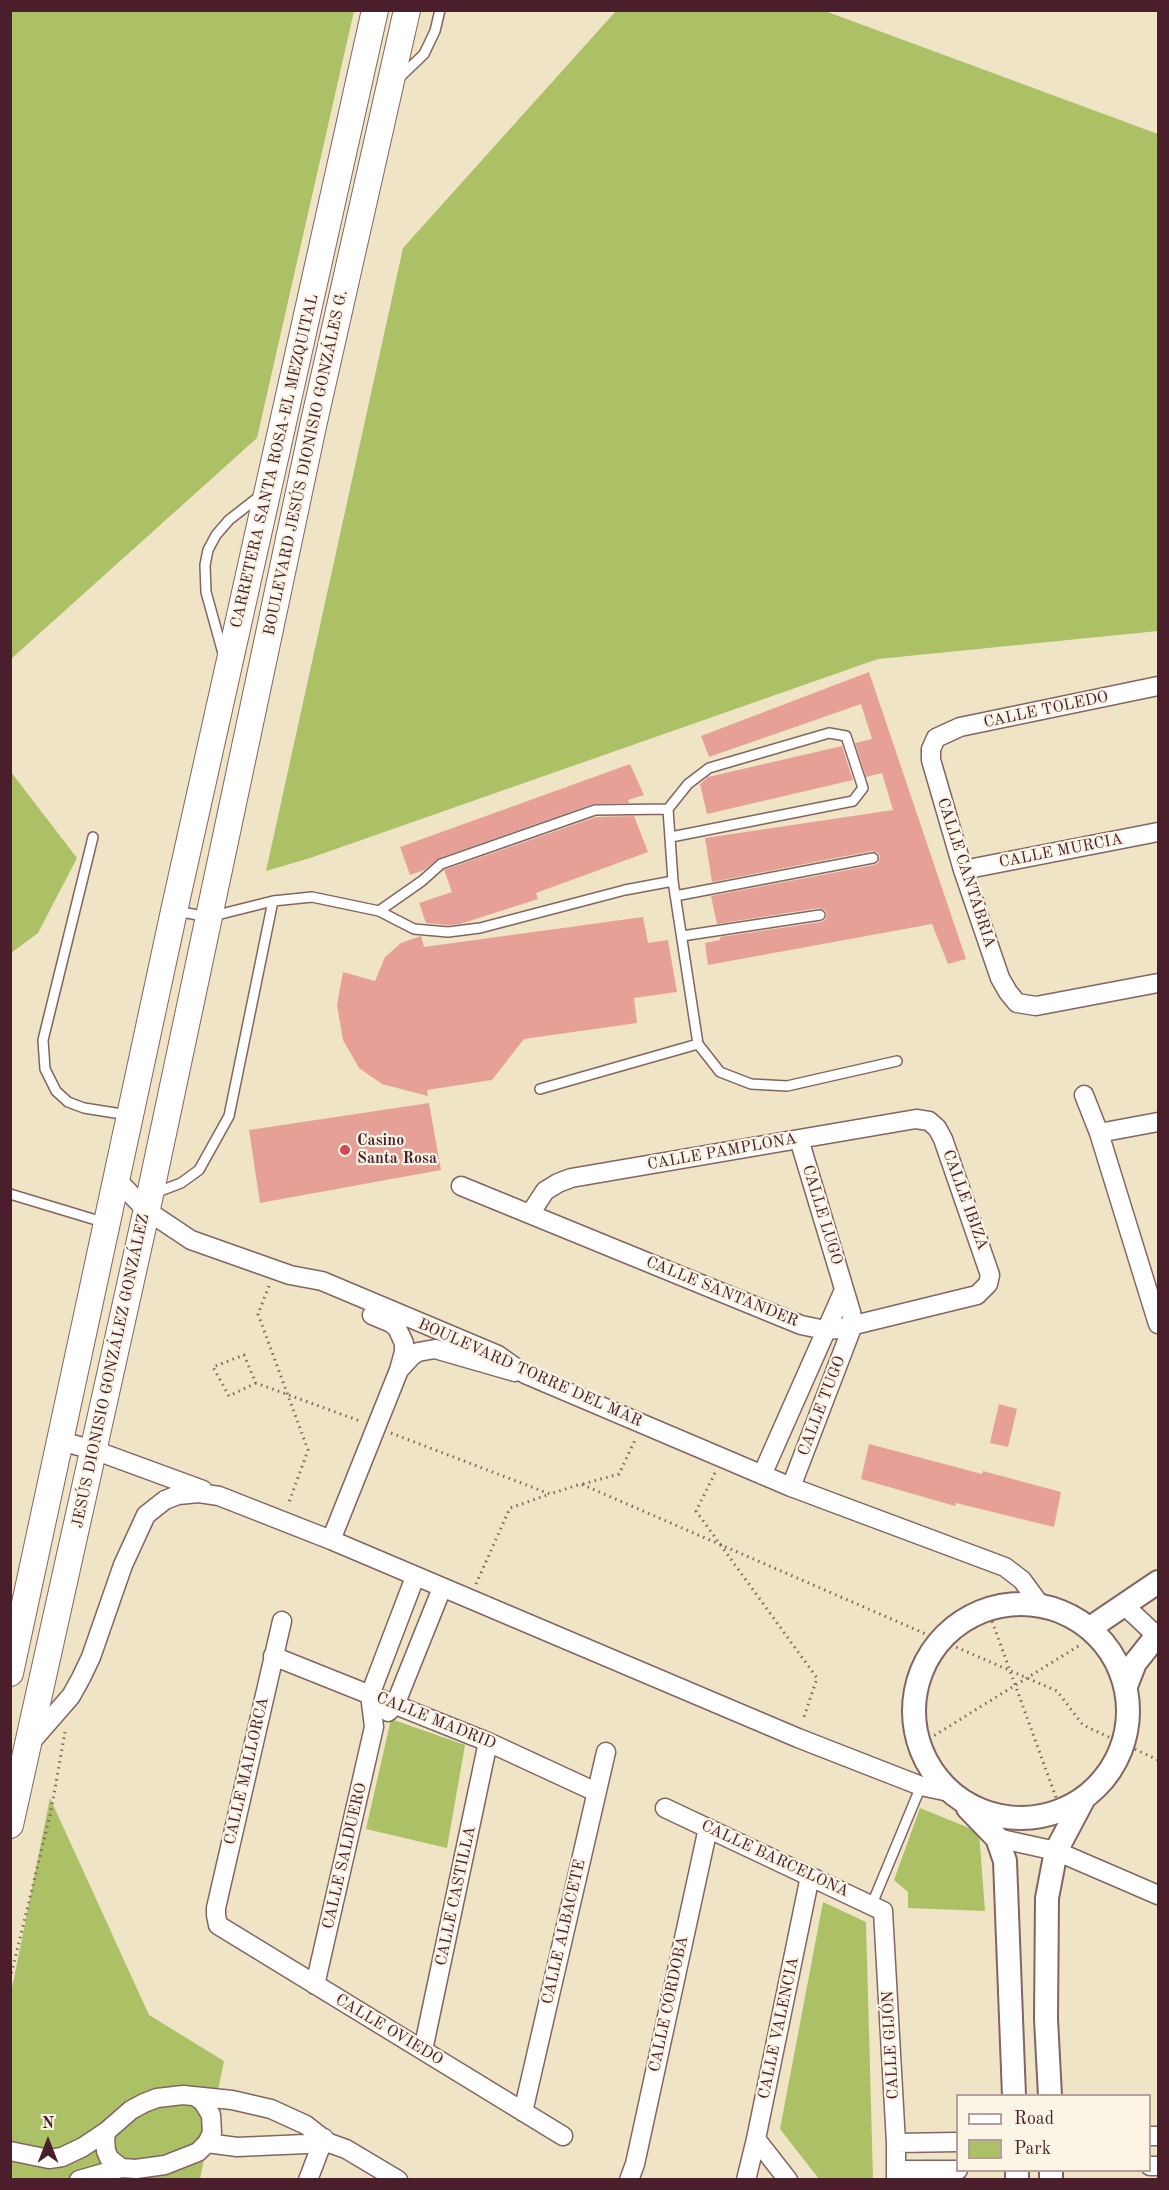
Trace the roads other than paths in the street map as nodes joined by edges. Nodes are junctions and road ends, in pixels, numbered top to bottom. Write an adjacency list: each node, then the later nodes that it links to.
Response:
1 (375, 10): 5 (main road, CARRETERA SANTA ROSA-EL MEZQUITAL)
2 (407, 10): 4 (main road, BOULEVARD JESÚS DIONISIO GONZÁLES G.)
3 (440, 10): 4 (lane)
4 (389, 86): 21 (main road, BOULEVARD JESÚS DIONISIO GONZÁLES G.)
5 (268, 490): 6 (main road, CARRETERA SANTA ROSA-EL MEZQUITAL); 6 (lane)
6 (228, 671): 18 (main road, CARRETERA SANTA ROSA-EL MEZQUITAL)
7 (1158, 686): 8 (street, CALLE TOLEDO)
8 (936, 738): 14 (street, CALLE CANTABRIA)
9 (668, 809): 12 (lane); 12 (lane); 19 (lane)
10 (1158, 832): 14 (street, CALLE MURCIA)
11 (93, 837): 28 (lane)
12 (671, 837): 15 (lane)
13 (873, 858): 16 (lane)
14 (963, 870): 23 (street, CALLE CANTABRIA)
15 (673, 880): 16 (lane); 19 (lane)
16 (675, 896): 22 (lane)
17 (273, 901): 19 (lane); 21 (lane); 36 (lane)
18 (174, 911): 21 (lane); 28 (main road, JESÚS DIONISIO GONZÁLEZ GONZÁLEZ)
19 (379, 911)
20 (820, 915): 22 (lane)
21 (209, 917): 36 (main road, JESÚS DIONISIO GONZÁLEZ GONZÁLEZ)
22 (682, 936): 24 (lane)
23 (1158, 983)
24 (698, 1044): 25 (lane); 26 (lane)
25 (897, 1061)
26 (540, 1089)
27 (1084, 1095): 31 (street)
28 (130, 1115): 33 (main road, JESÚS DIONISIO GONZÁLEZ GONZÁLEZ)
29 (928, 1121): 32 (street, CALLE PAMPLONA); 40 (street, CALLE IBIZA)
30 (1158, 1122): 31 (street)
31 (1099, 1133): 42 (street)
32 (799, 1139): 37 (street, CALLE PAMPLONA); 41 (street, CALLE LUGO)
33 (117, 1182): 36 (street, BOULEVARD TORRE DEL MAR); 38 (main road, JESÚS DIONISIO GONZÁLEZ GONZÁLEZ)
34 (461, 1186): 37 (street, CALLE SANTANDER)
35 (10, 1194): 38 (lane)
36 (148, 1203): 39 (street, BOULEVARD TORRE DEL MAR); 50 (main road, JESÚS DIONISIO GONZÁLEZ GONZÁLEZ)
37 (530, 1214): 44 (street, CALLE SANTANDER)
38 (107, 1224): 49 (main road, JESÚS DIONISIO GONZÁLEZ GONZÁLEZ)
39 (282, 1273): 45 (street); 46 (street, BOULEVARD TORRE DEL MAR)
40 (988, 1284): 43 (street, CALLE SANTANDER)
41 (844, 1290): 43 (street, CALLE LUGO); 44 (street)
42 (1158, 1324)
43 (853, 1325): 44 (street, CALLE SANTANDER); 48 (street, CALLE TUGO)
44 (825, 1330): 47 (street, CALLE TUGO)
45 (399, 1370): 46 (street); 54 (street)
46 (525, 1374): 51 (street, BOULEVARD TORRE DEL MAR)
47 (797, 1395): 48 (street); 51 (street, CALLE TUGO)
48 (822, 1405): 52 (street, CALLE TUGO)
49 (60, 1441): 50 (street); 64 (main road, JESÚS DIONISIO GONZÁLEZ GONZÁLEZ)
50 (94, 1450): 53 (street); 70 (main road, JESÚS DIONISIO GONZÁLEZ GONZÁLEZ)
51 (762, 1475): 52 (street, BOULEVARD TORRE DEL MAR)
52 (791, 1487): 58 (street, BOULEVARD TORRE DEL MAR)
53 (219, 1496): 54 (street); 70 (street)
54 (331, 1540): 55 (street)
55 (415, 1577): 57 (street); 66 (street, CALLE SALDUERO)
56 (1158, 1582): 59 (street)
57 (442, 1588): 67 (street); 72 (street)
58 (1041, 1606): 61 (street); 74 (street)
59 (1125, 1606): 61 (street); 62 (street)
60 (282, 1621): 63 (street, CALLE MALLORCA)
61 (1093, 1632): 65 (street)
62 (1158, 1636): 65 (street)
63 (273, 1656): 66 (street, CALLE MADRID); 84 (street, CALLE MALLORCA)
64 (10, 1673)
65 (1126, 1686): 75 (street)
66 (370, 1695): 67 (street, CALLE MADRID); 68 (street, CALLE SALDUERO)
67 (395, 1705): 68 (street); 69 (street, CALLE MADRID)
68 (374, 1727): 85 (street, CALLE SALDUERO)
69 (488, 1742): 73 (street, CALLE MADRID); 86 (street, CALLE CASTILLA)
70 (29, 1745): 77 (main road, JESÚS DIONISIO GONZÁLEZ GONZÁLEZ)
71 (606, 1752): 73 (street, CALLE ALBACETE)
72 (921, 1786): 74 (street); 83 (lane)
73 (596, 1792): 90 (street, CALLE ALBACETE)
74 (956, 1798): 75 (street); 79 (street)
75 (1083, 1800): 80 (street)
76 (665, 1808): 78 (street, CALLE BARCELONA)
77 (10, 1825)
78 (708, 1828): 81 (street, CALLE BARCELONA); 101 (street, CALLE CÓRDOBA)
79 (997, 1838): 80 (street); 87 (street)
80 (1056, 1851): 82 (street); 88 (street)
81 (810, 1876): 83 (street, CALLE BARCELONA); 93 (street, CALLE VALENCIA)
82 (1158, 1894)
83 (878, 1908): 97 (street, CALLE GIJÓN)
84 (217, 1922): 85 (street, CALLE OVIEDO)
85 (315, 1985): 86 (street, CALLE OVIEDO)
86 (423, 2050): 90 (street, CALLE OVIEDO)
87 (1014, 2094)
88 (1050, 2094)
89 (196, 2097): 91 (street); 94 (street); 96 (street)
90 (523, 2112): 92 (street, CALLE OVIEDO)
91 (107, 2131): 98 (street); 99 (street)
92 (563, 2136)
93 (756, 2139): 107 (street, CALLE VALENCIA); 108 (street)
94 (325, 2142): 96 (street); 104 (street); 105 (street)
95 (956, 2142): 97 (street)
96 (207, 2143): 99 (street)
97 (896, 2143): 102 (street, CALLE GIJÓN)
98 (10, 2151)
99 (121, 2168): 103 (street)
100 (956, 2170): 102 (street)
101 (632, 2172): 106 (street)
102 (896, 2175)
103 (79, 2180)
104 (308, 2180)
105 (398, 2180)
106 (646, 2180)
107 (746, 2180)
108 (788, 2180)

